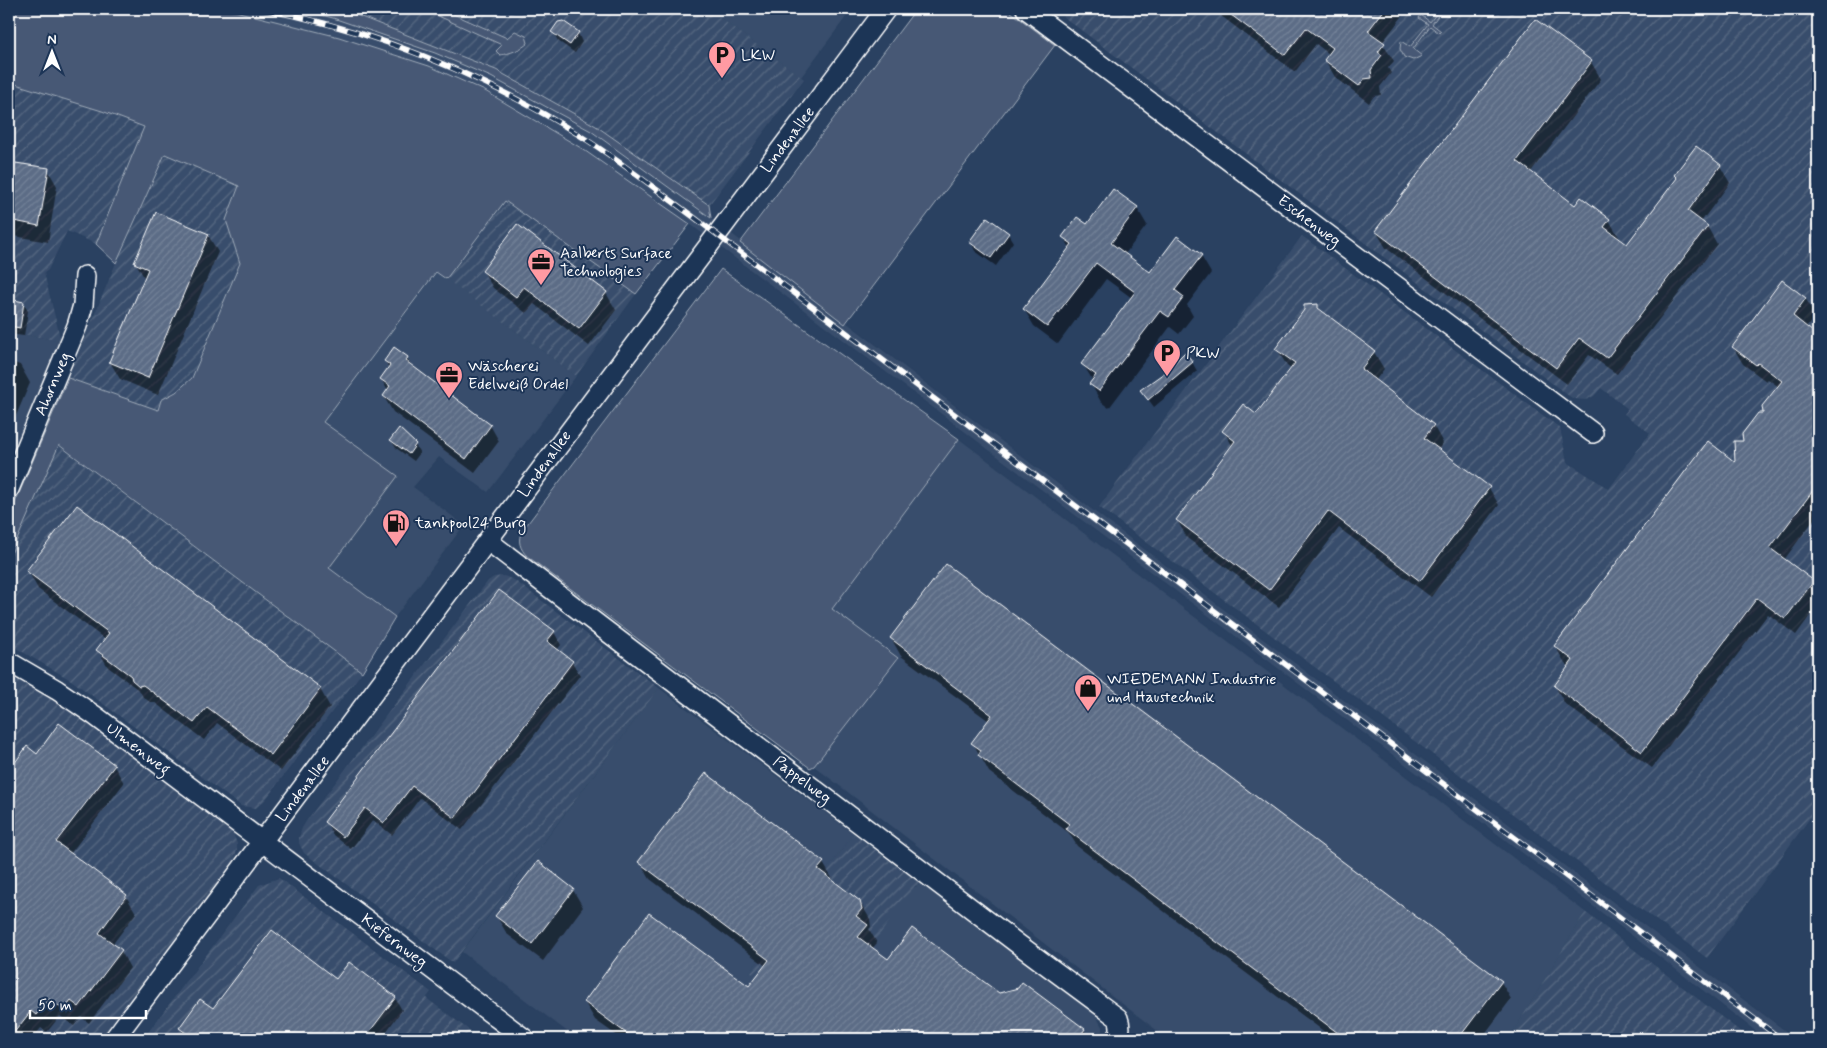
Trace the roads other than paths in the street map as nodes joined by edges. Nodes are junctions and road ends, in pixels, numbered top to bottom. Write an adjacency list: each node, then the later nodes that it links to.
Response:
1 (886, 9): 6 (street, Lindenallee)
2 (1026, 9): 4 (street, Eschenweg)
3 (85, 276): 5 (street, Ahornweg)
4 (1593, 432)
5 (9, 489)
6 (488, 541): 8 (street, Lindenallee); 11 (street, Pappelweg)
7 (9, 662): 8 (street, Ulmenweg)
8 (262, 843): 9 (street, Lindenallee); 10 (street, Kiefernweg)
9 (114, 1039)
10 (525, 1039)
11 (1116, 1039)

